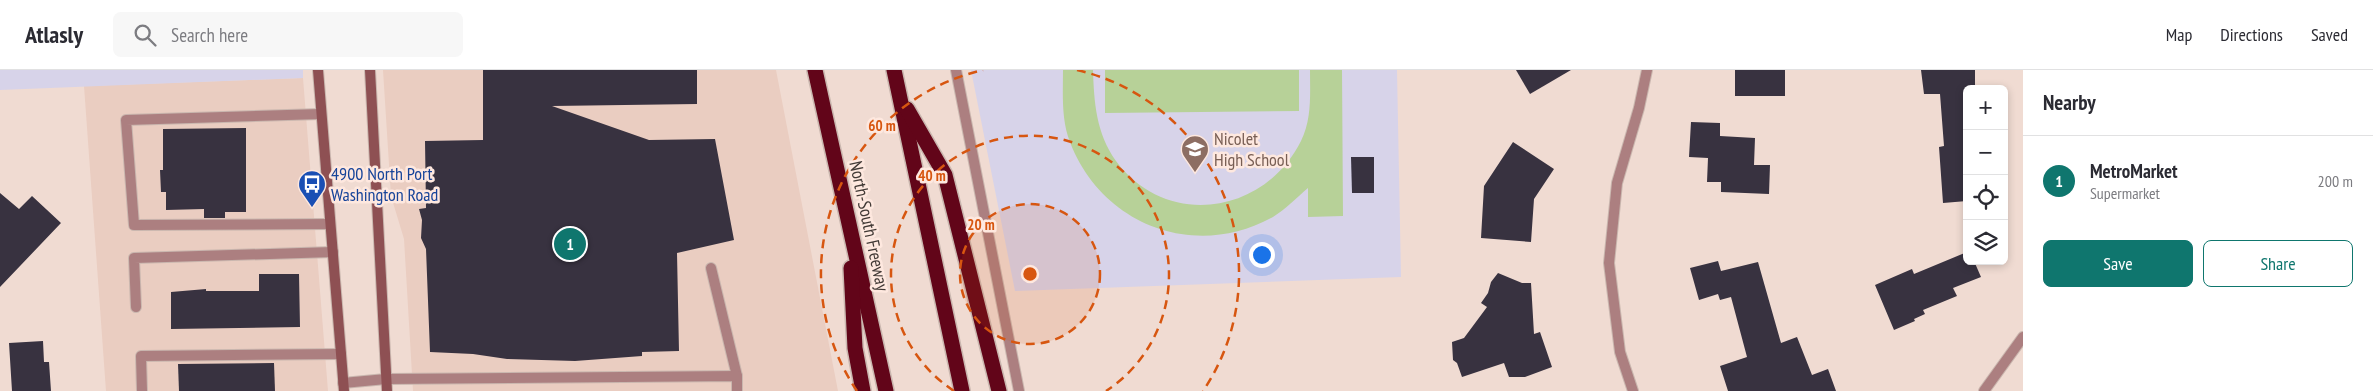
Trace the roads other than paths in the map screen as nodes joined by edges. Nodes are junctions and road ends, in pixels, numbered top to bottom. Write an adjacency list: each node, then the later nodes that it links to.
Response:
1 (318, 70): 8 (main road)
2 (370, 70): 17 (main road)
3 (815, 70): 10 (highway, North-South Freeway)
4 (894, 70): 7 (highway)
5 (956, 70): 26 (street)
6 (1647, 70): 27 (street)
7 (900, 97): 24 (highway); 25 (highway)
8 (321, 114): 9 (main road); 9 (street)
9 (330, 224): 11 (main road)
10 (849, 224): 22 (highway); 23 (highway, North-South Freeway)
11 (332, 252): 13 (street); 15 (main road)
12 (711, 268): 16 (street)
13 (136, 307)
14 (2023, 337): 28 (street)
15 (341, 354): 18 (main road); 19 (street)
16 (737, 376): 17 (street); 21 (street)
17 (386, 379): 18 (street); 20 (main road)
18 (344, 387)
19 (142, 391)
20 (387, 391)
21 (737, 391)
22 (863, 391)
23 (886, 391)
24 (962, 391)
25 (999, 391)
26 (1019, 391)
27 (1633, 391)
28 (1984, 391)

